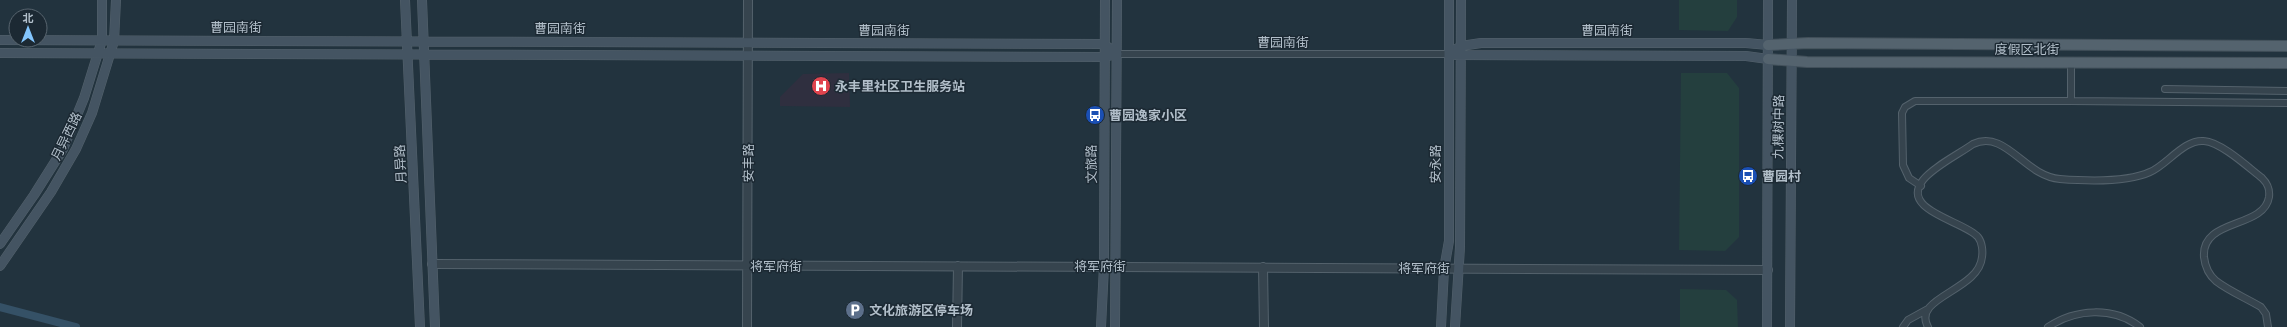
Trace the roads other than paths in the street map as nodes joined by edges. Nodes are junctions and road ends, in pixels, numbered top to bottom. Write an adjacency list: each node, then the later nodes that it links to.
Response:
1 (102, 0): 13 (main road, 月异西路)
2 (116, 0): 14 (main road, 月异西路)
3 (405, 0): 15 (main road, 月异路)
4 (422, 0): 16 (main road)
5 (748, 0): 17 (street, 安丰路)
6 (1105, 0): 18 (main road, 文旅路)
7 (1117, 0): 27 (main road, 文旅路)
8 (1449, 0): 28 (main road, 安永路)
9 (1461, 0): 21 (main road, 安永路)
10 (1768, 0): 20 (main road, 九棵树中路)
11 (1792, 0): 19 (main road, 九棵树中路)
12 (0, 40): 13 (main road, 曹园南街)
13 (102, 40): 14 (main road, 曹园南街); 24 (main road, 月异西路)
14 (114, 41): 15 (main road, 曹园南街); 25 (main road, 月异西路)
15 (407, 41): 16 (main road, 曹园南街); 26 (main road, 月异路)
16 (424, 41): 17 (main road, 曹园南街); 29 (main road)
17 (748, 42): 18 (main road, 曹园南街); 30 (street, 安丰路)
18 (1104, 44): 27 (main road); 32 (main road, 文旅路)
19 (1792, 44): 20 (main road, 度假区北街); 22 (main road, 度假区北街); 34 (main road, 九棵树中路)
20 (1768, 45): 21 (main road, 曹园南街); 33 (main road, 九棵树中路)
21 (1460, 46): 28 (main road, 曹园南街); 31 (main road, 安永路)
22 (2287, 46)
23 (0, 53): 24 (main road, 曹园南街)
24 (98, 53): 25 (main road, 曹园南街); 42 (main road, 月异西路)
25 (110, 53): 26 (main road, 曹园南街); 44 (main road, 月异西路)
26 (408, 54): 29 (main road, 曹园南街); 54 (main road, 月异路)
27 (1117, 54): 28 (street, 曹园南街); 32 (main road, 曹园南街); 48 (main road, 文旅路)
28 (1448, 54): 31 (main road, 曹园南街); 50 (main road, 安永路)
29 (424, 55): 30 (main road, 曹园南街); 43 (main road)
30 (748, 56): 32 (main road, 曹园南街); 45 (street, 安丰路)
31 (1461, 56): 33 (main road, 曹园南街); 51 (main road, 安永路)
32 (1104, 57): 47 (main road, 文旅路)
33 (1768, 58): 34 (main road, 度假区北街); 52 (main road, 九棵树中路)
34 (1792, 62): 35 (main road, 度假区北街); 64 (main road, 九棵树中路)
35 (2071, 62): 36 (main road, 度假区北街); 39 (street)
36 (2287, 63)
37 (2165, 89): 38 (street)
38 (2287, 91)
39 (2071, 101): 40 (street); 41 (street)
40 (2287, 103)
41 (1921, 186): 53 (street); 69 (street)
42 (0, 244)
43 (432, 264): 45 (street, 将军府街); 55 (main road)
44 (0, 266)
45 (748, 266): 46 (street, 将军府街); 56 (street, 安丰路)
46 (958, 266): 47 (street, 将军府街); 57 (street)
47 (1104, 266): 48 (street, 将军府街); 58 (main road, 文旅路)
48 (1114, 267): 49 (street, 将军府街); 59 (main road, 文旅路)
49 (1264, 267): 50 (street, 将军府街); 60 (street)
50 (1444, 269): 51 (street, 将军府街); 61 (main road, 安永路)
51 (1458, 269): 52 (street, 将军府街); 62 (main road, 安永路)
52 (1768, 270): 63 (main road, 九棵树中路)
53 (1928, 309): 65 (street); 66 (street)
54 (420, 327)
55 (435, 327)
56 (747, 327)
57 (957, 327)
58 (1101, 327)
59 (1115, 327)
60 (1264, 327)
61 (1441, 327)
62 (1455, 327)
63 (1767, 327)
64 (1790, 327)
65 (1903, 327)
66 (1928, 327)
67 (2048, 327): 68 (street)
68 (2140, 327)
69 (2268, 327)

